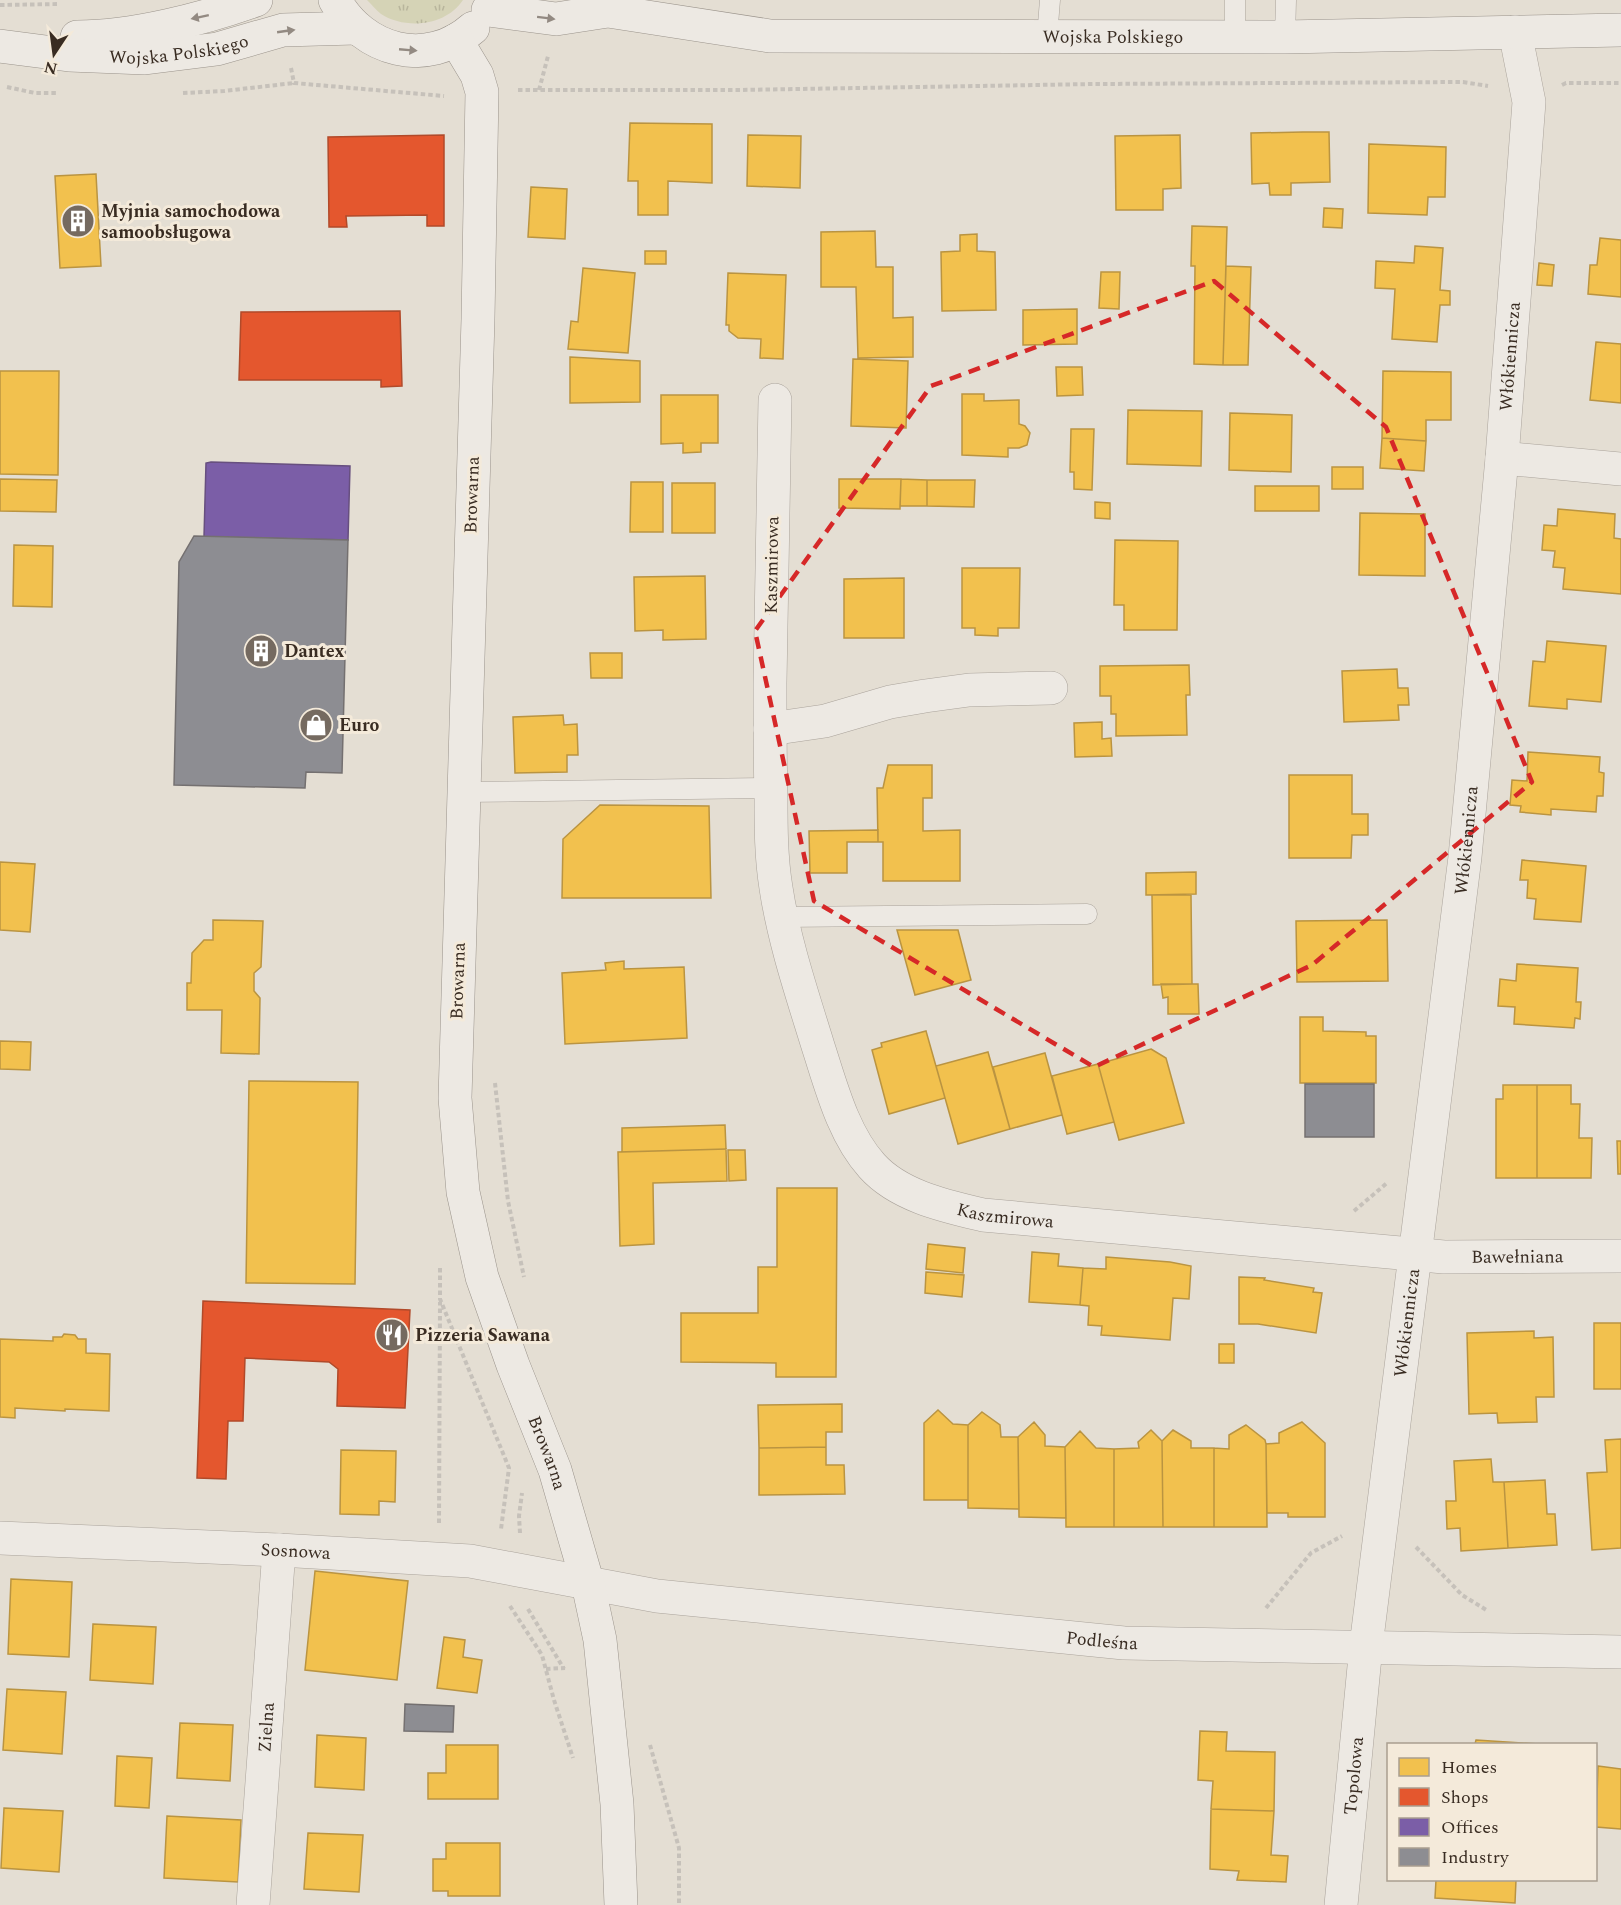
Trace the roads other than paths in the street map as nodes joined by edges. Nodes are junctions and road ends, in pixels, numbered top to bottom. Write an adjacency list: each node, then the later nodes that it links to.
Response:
1 (256, 0): 15 (street, Wojska Polskiego, one-way to 15)
2 (335, 0): 8 (street)
3 (1050, 0): 12 (lane)
4 (1235, 0): 11 (lane)
5 (1286, 0): 13 (lane)
6 (490, 5): 7 (street, Wojska Polskiego, one-way to 7); 14 (street)
7 (599, 6): 12 (street, Wojska Polskiego)
8 (356, 28): 14 (street, one-way to 14); 15 (street, Wojska Polskiego, one-way to 8)
9 (1621, 30): 10 (street, Wojska Polskiego)
10 (1515, 32): 13 (street, Wojska Polskiego); 17 (street, Włókiennicza)
11 (1235, 36): 12 (street, Wojska Polskiego); 13 (street, Wojska Polskiego)
12 (1047, 37)
13 (1286, 37)
14 (456, 40): 22 (street, Browarna)
15 (0, 46)
16 (775, 400): 20 (street, Kaszmirowa)
17 (1502, 458): 18 (street); 25 (street, Włókiennicza)
18 (1621, 470)
19 (1051, 688): 20 (street)
20 (770, 729): 21 (street, Kaszmirowa)
21 (771, 788): 22 (lane); 24 (street, Kaszmirowa)
22 (464, 792): 29 (street, Browarna)
23 (1088, 914): 24 (lane)
24 (781, 917): 25 (street, Kaszmirowa)
25 (1416, 1255): 26 (street, Bawełniana); 30 (street, Włókiennicza)
26 (1621, 1256)
27 (0, 1538): 28 (street, Sosnowa)
28 (279, 1550): 29 (street, Sosnowa); 32 (street, Zielna)
29 (588, 1584): 30 (street, Podleśna); 33 (street, Browarna)
30 (1366, 1646): 31 (street, Podleśna); 34 (street, Topolowa)
31 (1621, 1652)
32 (253, 1905)
33 (621, 1905)
34 (1341, 1905)

